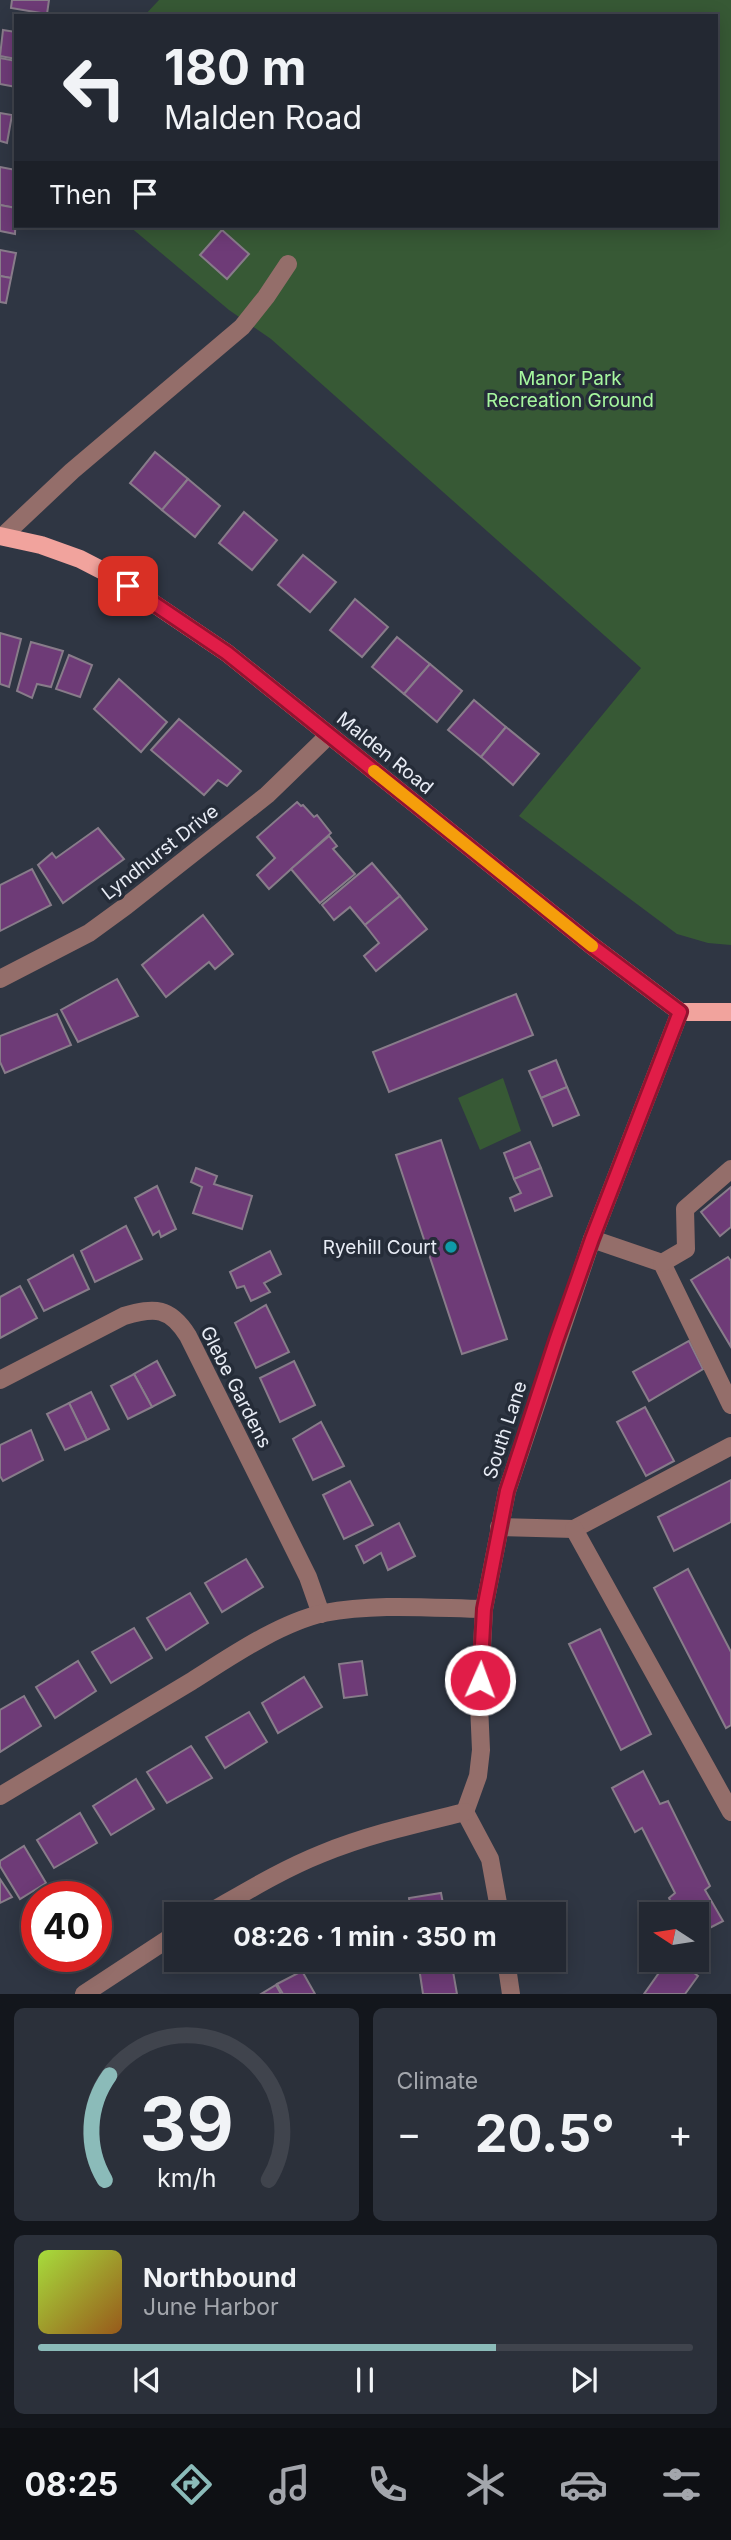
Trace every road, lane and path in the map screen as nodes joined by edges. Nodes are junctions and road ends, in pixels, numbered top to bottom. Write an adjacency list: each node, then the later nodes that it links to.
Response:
1 (288, 264): 2 (street)
2 (2, 536): 3 (main road, Malden Road)
3 (330, 735): 4 (street, Lyndhurst Drive); 5 (main road, Malden Road)
4 (0, 979)
5 (680, 1012): 6 (main road); 8 (street, South Lane)
6 (731, 1012)
7 (731, 1169): 9 (street)
8 (592, 1239): 9 (street); 13 (street, South Lane)
9 (662, 1263): 11 (street)
10 (0, 1380): 16 (street, Glebe Gardens)
11 (731, 1405)
12 (731, 1446): 14 (street)
13 (499, 1527): 14 (street); 15 (street, South Lane)
14 (574, 1529): 19 (street)
15 (484, 1609): 16 (street); 18 (street, South Lane)
16 (321, 1614): 17 (street)
17 (0, 1796)
18 (465, 1812): 20 (street); 21 (street)
19 (731, 1812)
20 (229, 1902)
21 (498, 1902)
22 (164, 1942): 24 (street)
23 (508, 1972): 25 (street)
24 (84, 1994)
25 (511, 1994)

